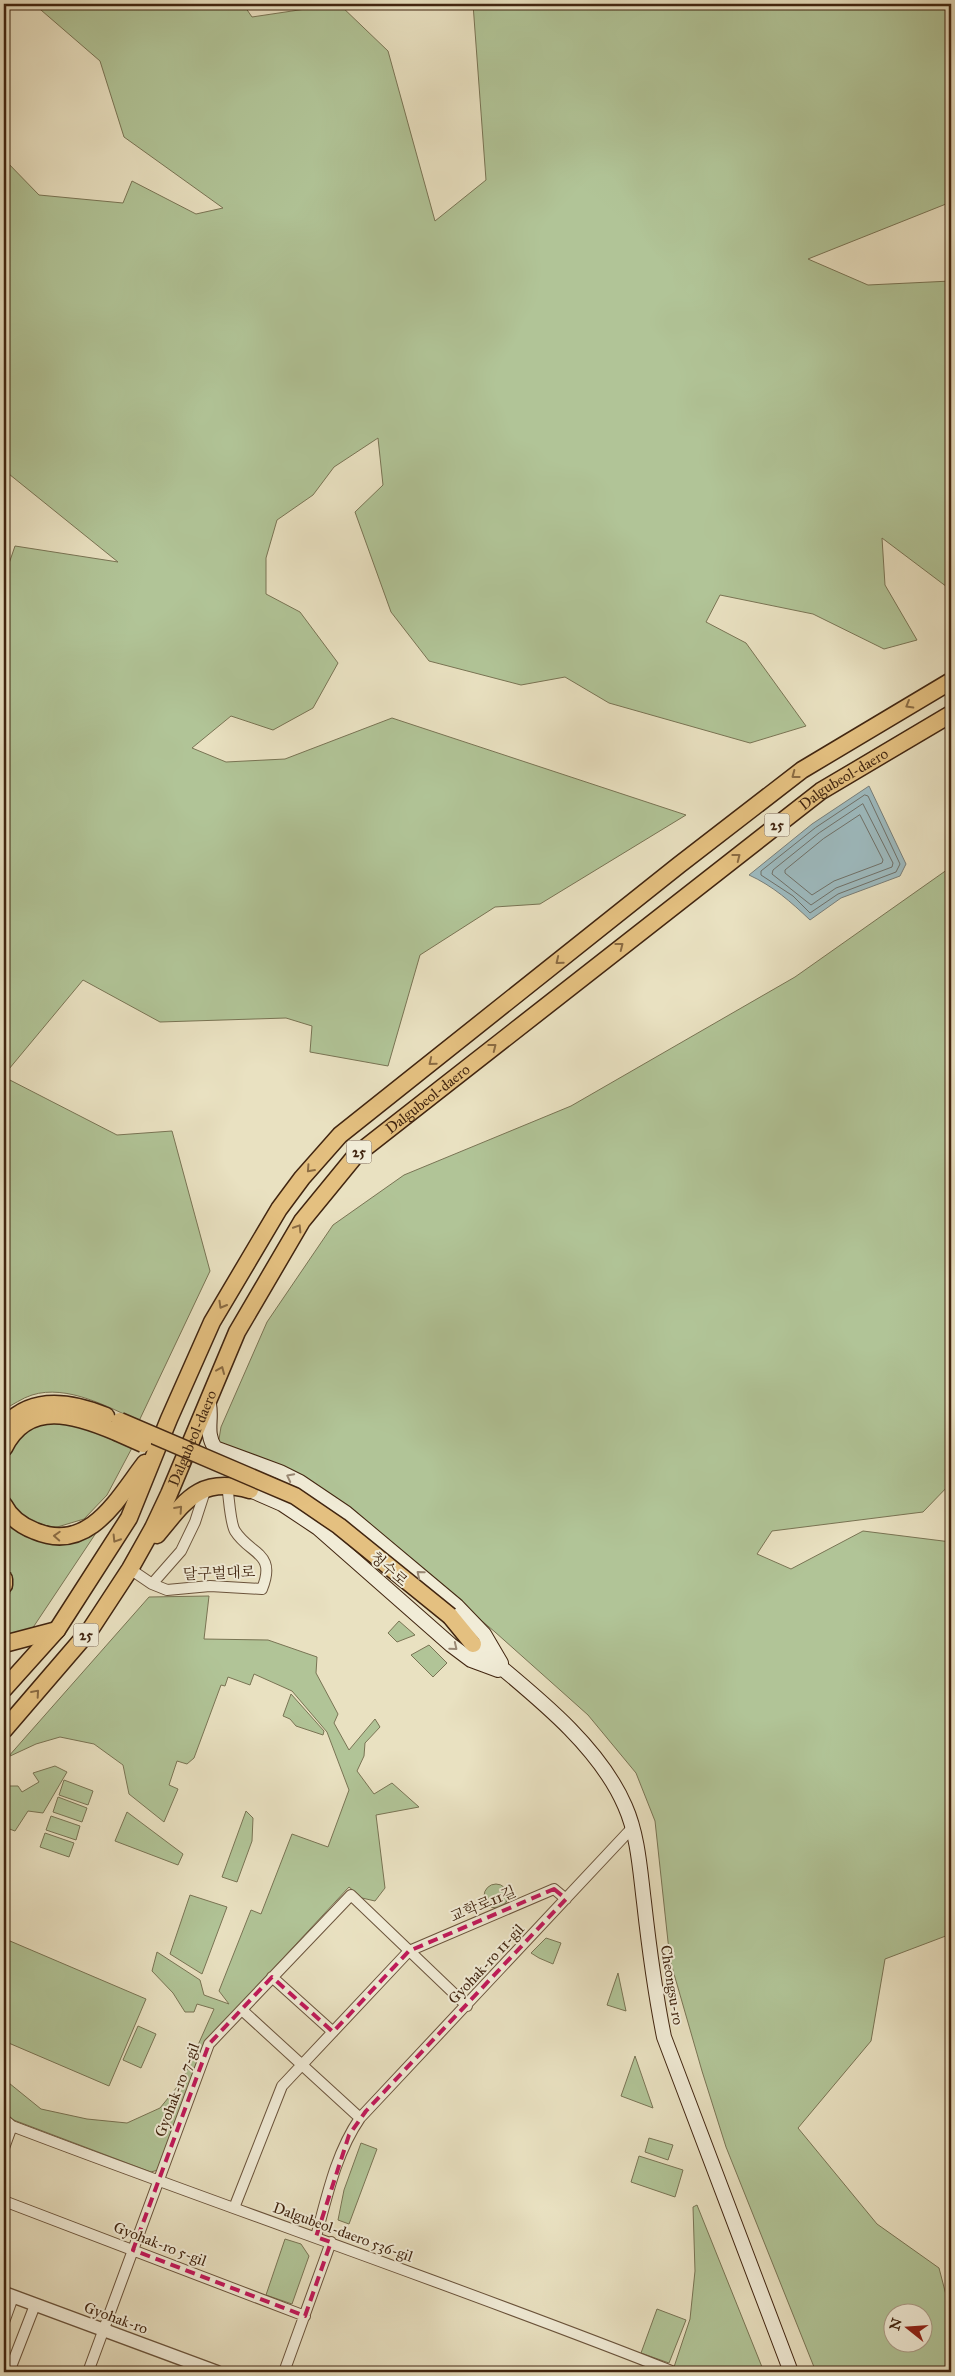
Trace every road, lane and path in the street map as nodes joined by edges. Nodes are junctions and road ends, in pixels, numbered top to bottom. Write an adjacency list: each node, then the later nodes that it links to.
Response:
1 (951, 681): 4 (main road, Dalgubeol-daero / 25, one-way to 4)
2 (951, 714): 3 (main road, Dalgubeol-daero / 25, one-way to 2)
3 (208, 1398): 12 (main road, Dalgubeol-daero / 25); 16 (main road, 청수로, one-way to 3)
4 (169, 1419): 11 (main road, one-way to 11); 17 (main road, Dalgubeol-daero / 25, one-way to 17)
5 (4, 1427): 6 (main road)
6 (118, 1427): 7 (main road); 16 (main road, bridge)
7 (4, 1448)
8 (227, 1485): 9 (main road); 10 (main road); 14 (street, 달구벌대로)
9 (206, 1488): 12 (main road, one-way to 9); 14 (street, 달구벌대로)
10 (250, 1490): 20 (main road, 청수로, one-way to 20)
11 (4, 1505)
12 (132, 1564): 14 (street, 달구벌대로); 22 (main road, Dalgubeol-daero / 25, one-way to 12)
13 (4, 1579): 15 (main road)
14 (152, 1584)
15 (4, 1585)
16 (450, 1615): 19 (main road); 20 (main road, 청수로)
17 (57, 1630): 18 (main road); 21 (main road, Dalgubeol-daero / 25)
18 (4, 1644)
19 (473, 1644): 20 (main road, Cheongsu-ro)
20 (506, 1672): 23 (main road, Cheongsu-ro)
21 (4, 1689)
22 (4, 1730)
23 (632, 1828): 24 (street, Gyohak-ro 11-gil); 51 (main road, Cheongsu-ro)
24 (566, 1900): 25 (street, 교학로11길); 27 (street, Gyohak-ro 11-gil)
25 (409, 1951): 26 (street, Gyohak-ro 7-gil); 27 (street, Gyohak-ro 7-gil); 29 (street)
26 (272, 1977): 28 (street, Gyohak-ro 7-gil); 29 (street)
27 (467, 2006): 31 (street, Gyohak-ro 11-gil)
28 (242, 2010): 30 (street); 35 (street, Gyohak-ro 7-gil)
29 (333, 2032): 30 (street)
30 (302, 2064): 31 (street); 37 (street)
31 (360, 2118): 38 (street, Gyohak-ro 11-gil)
32 (4, 2119): 33 (street, Dalgubeol-daero 536-gil)
33 (12, 2126): 34 (street); 35 (street, Dalgubeol-daero 536-gil)
34 (4, 2148)
35 (158, 2181): 37 (street, Dalgubeol-daero 536-gil); 40 (street, Gyohak-ro 7-gil)
36 (4, 2201): 40 (street, Gyohak-ro 5-gil)
37 (234, 2208): 38 (street, Dalgubeol-daero 536-gil)
38 (316, 2236): 39 (street, Dalgubeol-daero 536-gil)
39 (331, 2242): 43 (street); 50 (street, Dalgubeol-daero 536-gil)
40 (133, 2250): 43 (street, Gyohak-ro 5-gil); 45 (street, Gyohak-ro 7-gil)
41 (8, 2295): 42 (street, Gyohak-ro); 44 (street)
42 (36, 2305): 45 (street, Gyohak-ro); 46 (street)
43 (304, 2316): 49 (street)
44 (4, 2322)
45 (102, 2331): 47 (street, Gyohak-ro 7-gil); 48 (street, Gyohak-ro)
46 (9, 2372)
47 (88, 2372)
48 (217, 2372)
49 (284, 2372)
50 (674, 2372)
51 (790, 2372)

